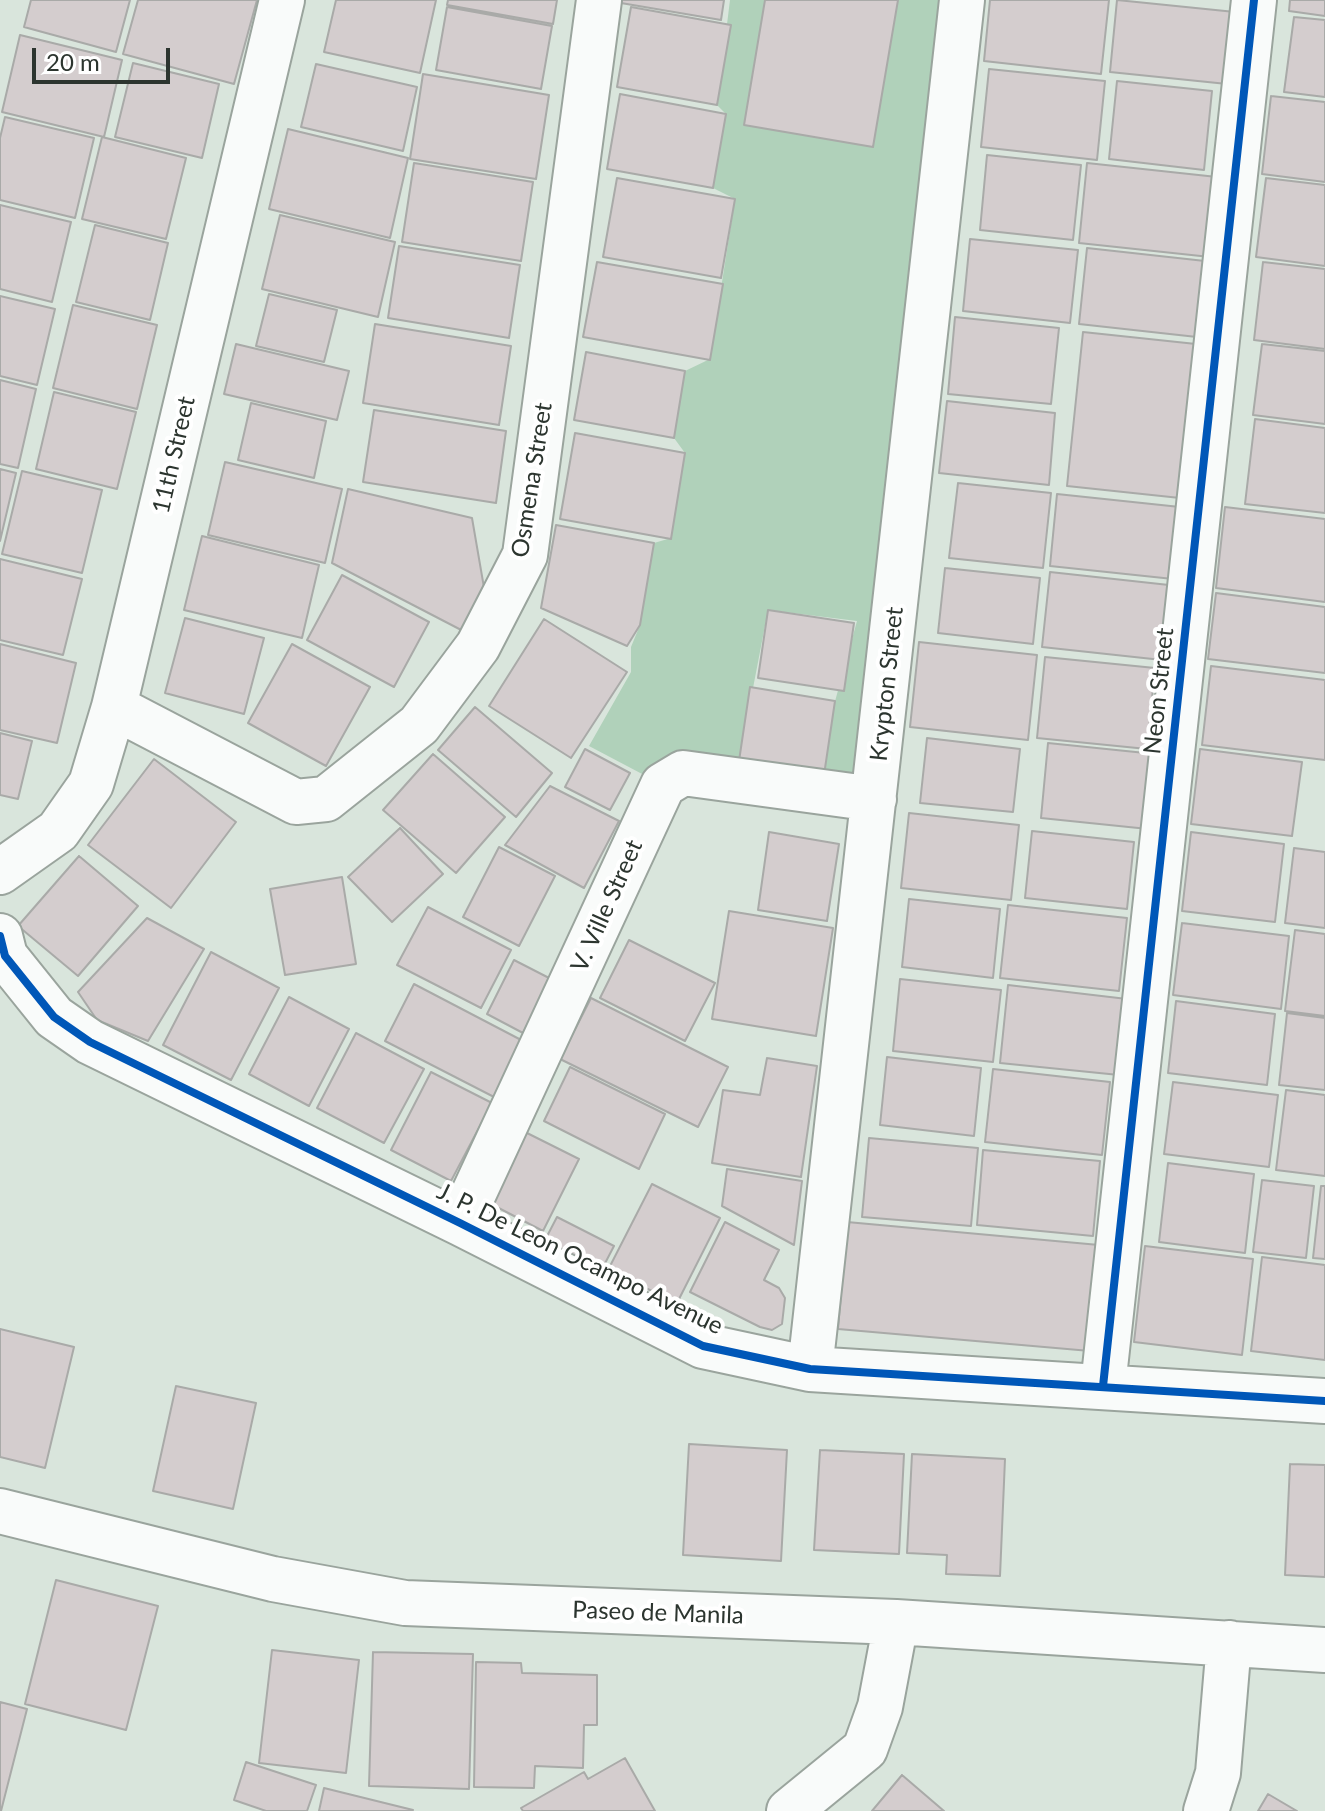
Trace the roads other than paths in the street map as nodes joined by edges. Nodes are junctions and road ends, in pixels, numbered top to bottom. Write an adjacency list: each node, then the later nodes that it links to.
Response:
1 (282, 0): 5 (street, 11th Street)
2 (599, 0): 5 (street, Osmena Street)
3 (962, 0): 6 (street, Krypton Street)
4 (1254, 0): 11 (street, Neon Street)
5 (114, 707): 7 (street, 11th Street)
6 (874, 799): 9 (street, V. Ville Street); 10 (street, Krypton Street)
7 (0, 872)
8 (0, 936): 9 (street, J. P. De Leon Ocampo Avenue)
9 (460, 1223): 10 (street, J. P. De Leon Ocampo Avenue)
10 (810, 1369): 11 (street, J. P. De Leon Ocampo Avenue)
11 (1103, 1386): 12 (street, J. P. De Leon Ocampo Avenue)
12 (1325, 1401)
13 (0, 1511): 14 (street, Paseo de Manila)
14 (896, 1622): 15 (street, Paseo de Manila); 17 (street)
15 (1229, 1643): 16 (street, Paseo de Manila); 18 (street)
16 (1325, 1650)
17 (789, 1811)
18 (1206, 1811)

